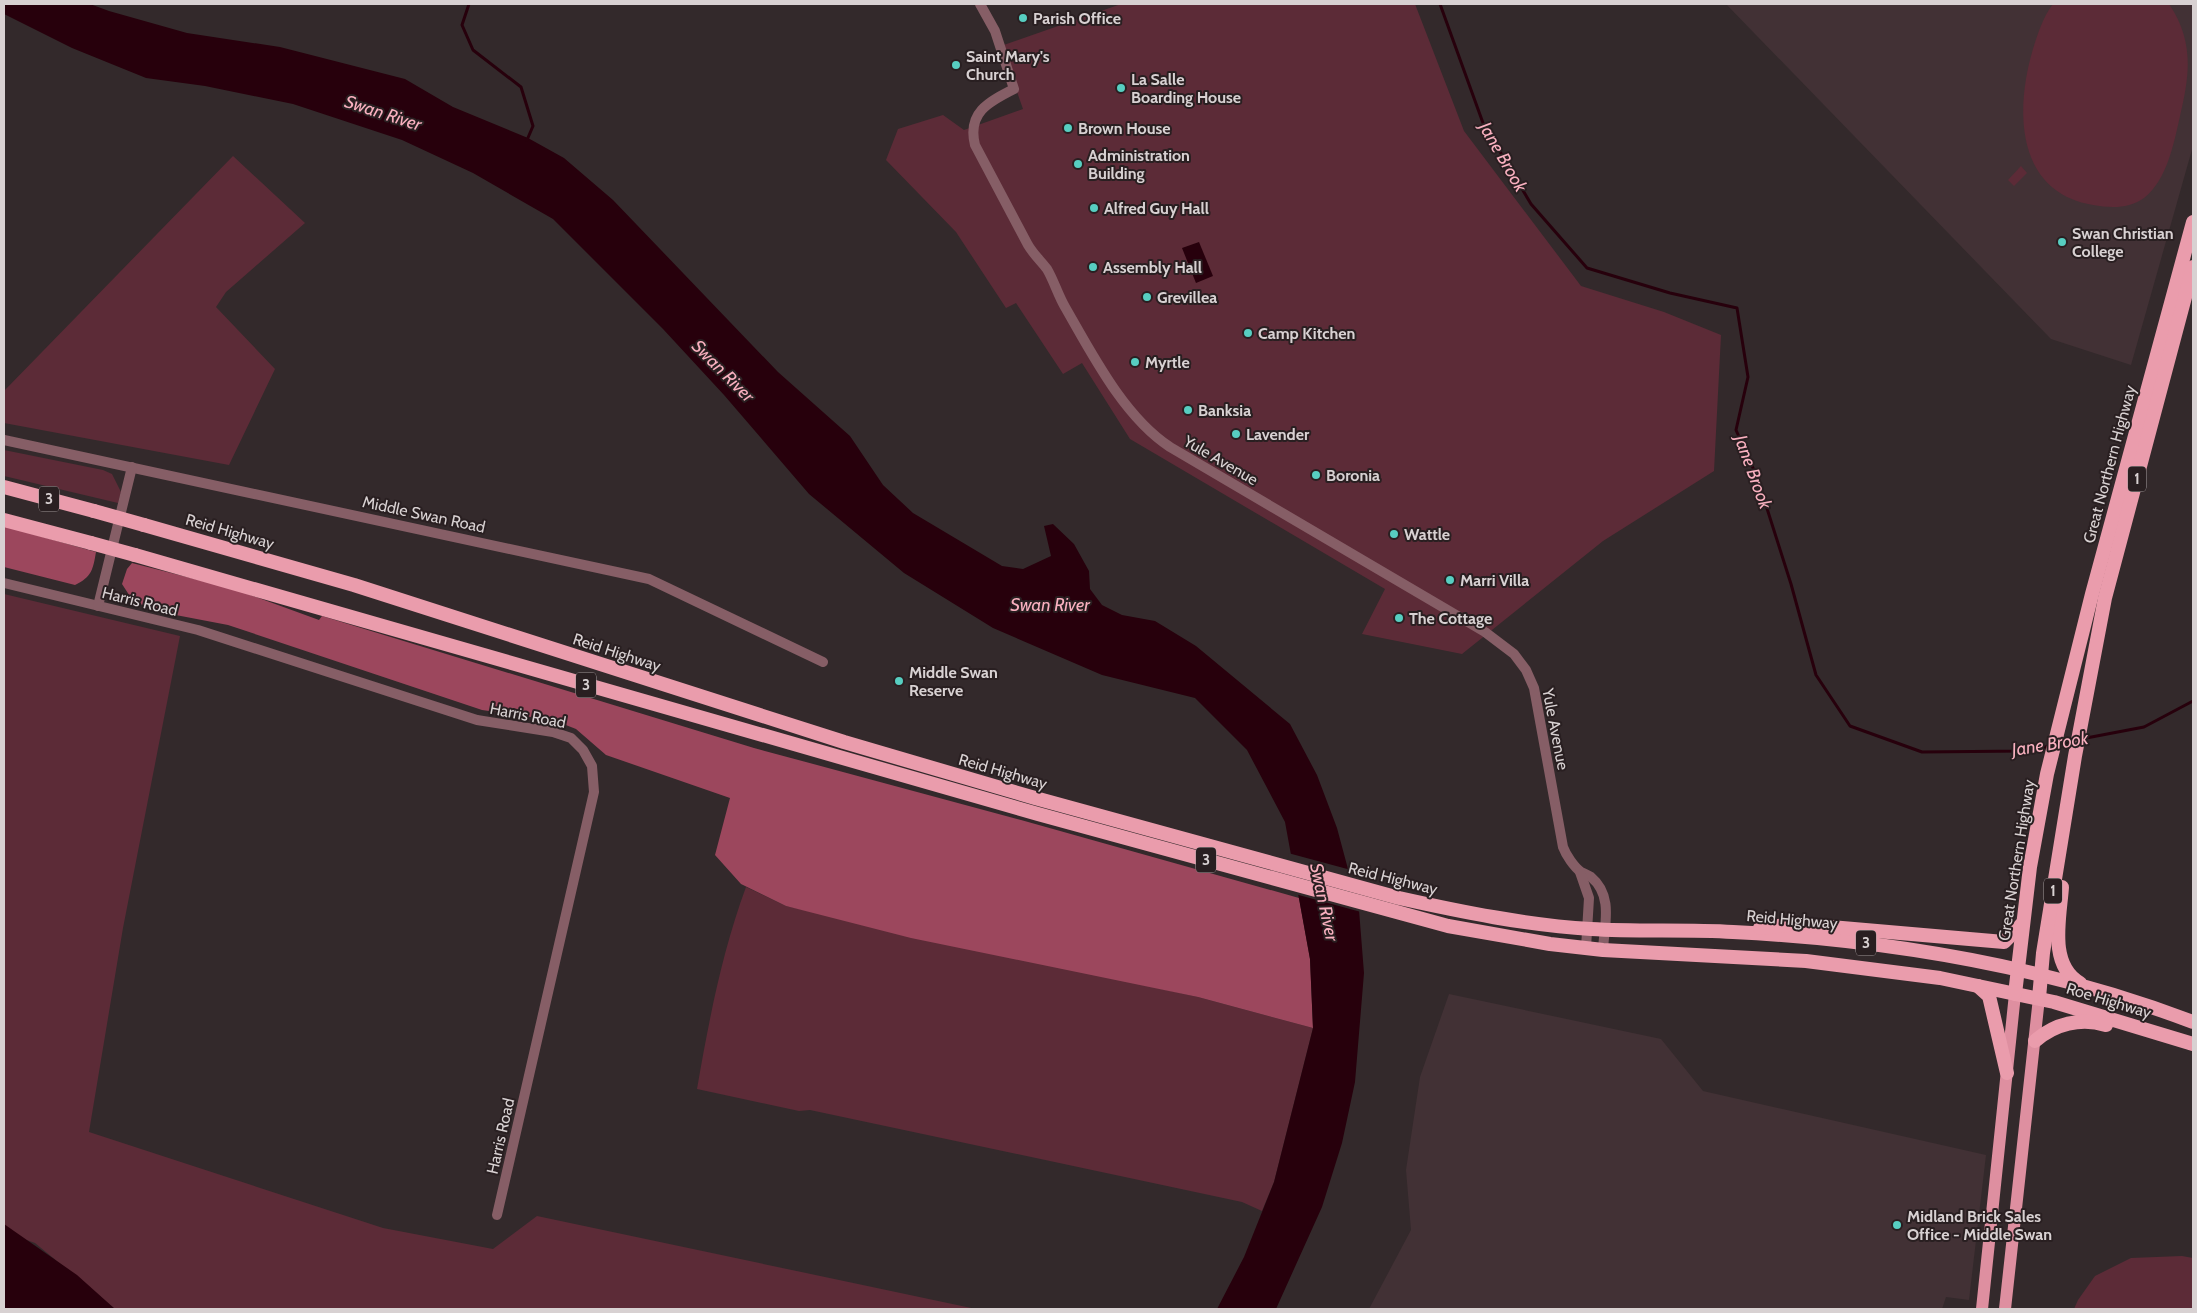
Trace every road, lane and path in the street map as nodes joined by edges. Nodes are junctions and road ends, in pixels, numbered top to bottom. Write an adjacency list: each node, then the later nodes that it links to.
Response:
1 (980, 4): 12 (street, Yule Avenue)
2 (2193, 222): 13 (highway, Great Northern Highway / 1)
3 (2193, 267): 11 (highway, Great Northern Highway / 1)
4 (4, 440): 5 (street, Middle Swan Road)
5 (132, 467): 9 (street); 10 (street, Middle Swan Road)
6 (4, 488): 14 (highway, Reid Highway / 3, bridge)
7 (4, 520): 17 (highway, Reid Highway / 3, bridge)
8 (4, 583): 9 (street, Harris Road)
9 (98, 606): 32 (street, Harris Road)
10 (823, 662)
11 (2064, 830): 20 (highway, Great Northern Highway / 1); 22 (highway)
12 (1580, 872): 14 (street, Yule Avenue); 15 (street, Yule Avenue)
13 (2022, 924): 16 (highway); 19 (highway, Great Northern Highway / 1)
14 (1588, 929): 15 (highway, Reid Highway / 3); 17 (street, Yule Avenue)
15 (1604, 930): 16 (highway, Reid Highway / 3); 18 (street, Yule Avenue)
16 (1732, 932): 19 (highway, Reid Highway / 3)
17 (1586, 948): 18 (highway, Reid Highway / 3)
18 (1603, 950): 21 (highway, Reid Highway / 3)
19 (2017, 968): 20 (highway, Roe Highway / 3); 23 (highway, Great Northern Highway / 1)
20 (2040, 974): 22 (highway, Roe Highway / 3); 24 (highway, Great Northern Highway / 1)
21 (1978, 986): 23 (highway, Reid Highway / 3); 29 (highway)
22 (2089, 988): 25 (highway, Roe Highway / 3)
23 (2015, 994): 24 (highway, Roe Highway / 3); 29 (main road, Great Northern Highway / 1)
24 (2039, 998): 26 (main road, Great Northern Highway / 1); 27 (highway, Roe Highway / 3)
25 (2193, 1022)
26 (2035, 1041): 28 (highway); 30 (main road, Great Northern Highway / 1)
27 (2193, 1044)
28 (2193, 1050)
29 (2007, 1073): 31 (main road, Great Northern Highway / 1)
30 (2019, 1184): 31 (main road); 34 (main road, Great Northern Highway / 1)
31 (1994, 1209): 33 (main road, Great Northern Highway / 1)
32 (497, 1214)
33 (1982, 1309)
34 (2005, 1309)

